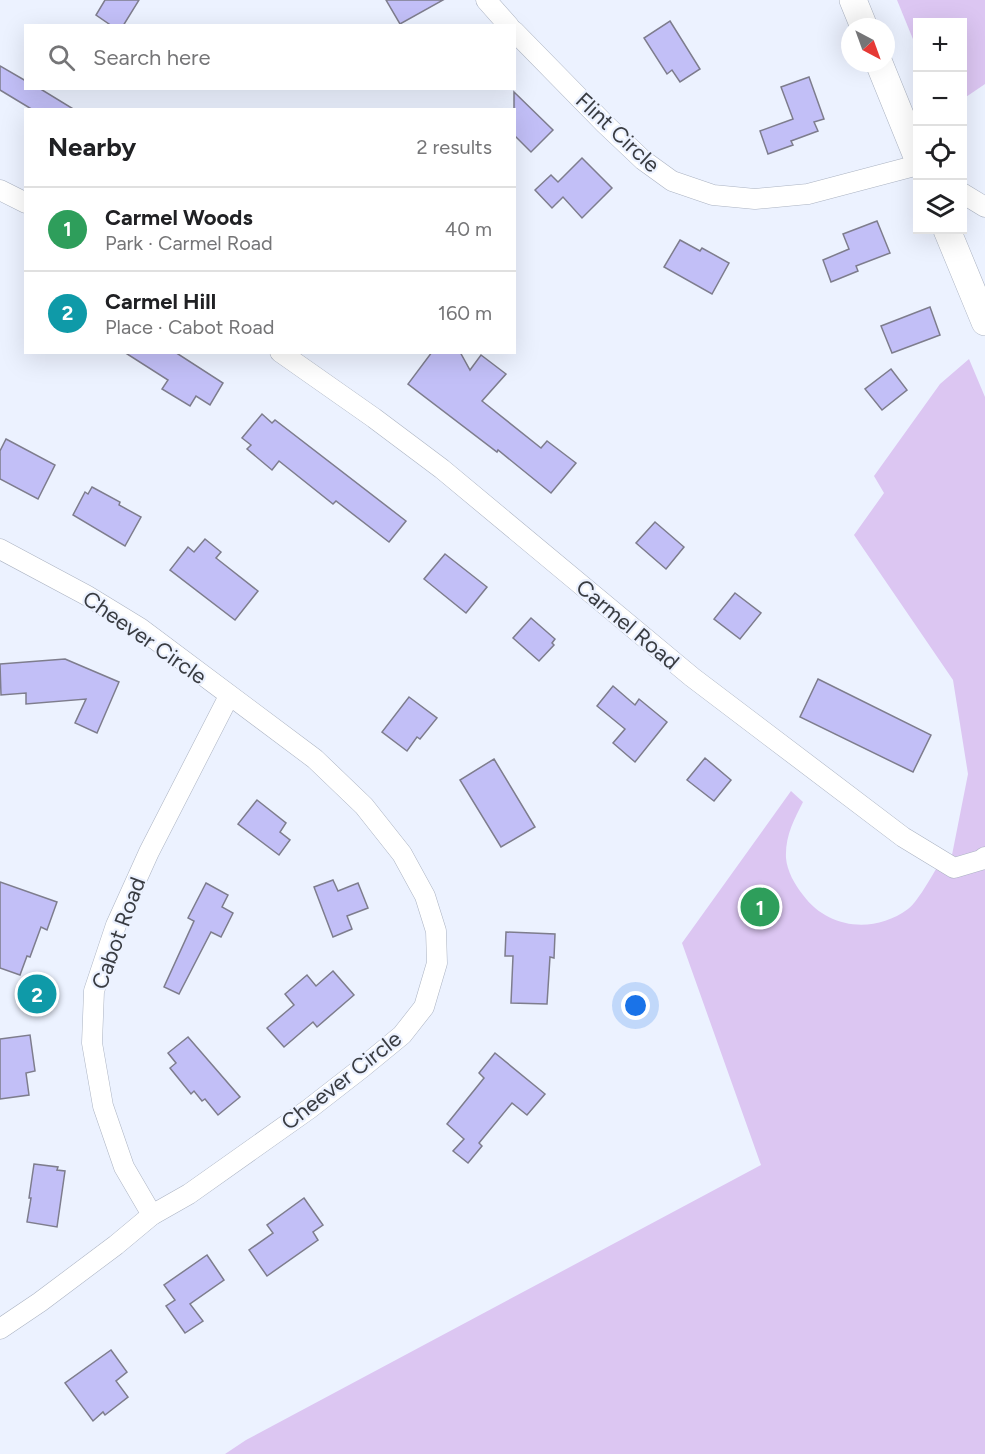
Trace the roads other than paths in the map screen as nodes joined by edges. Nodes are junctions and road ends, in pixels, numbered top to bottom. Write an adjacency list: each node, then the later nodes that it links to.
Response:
1 (486, 0): 4 (street)
2 (853, 0): 3 (main road)
3 (860, 18)
4 (507, 24)
5 (516, 33): 8 (street, Flint Circle)
6 (883, 72): 7 (main road)
7 (913, 147)
8 (913, 166)
9 (0, 190): 11 (street)
10 (967, 196): 12 (street)
11 (24, 202)
12 (985, 207)
13 (949, 234): 14 (main road)
14 (985, 322)
15 (283, 354): 18 (street, Carmel Road)
16 (0, 549): 17 (street, Cheever Circle)
17 (229, 696): 19 (street, Cabot Road); 19 (street, Cheever Circle)
18 (985, 857)
19 (152, 1215): 20 (street, Cheever Circle)
20 (0, 1329)

